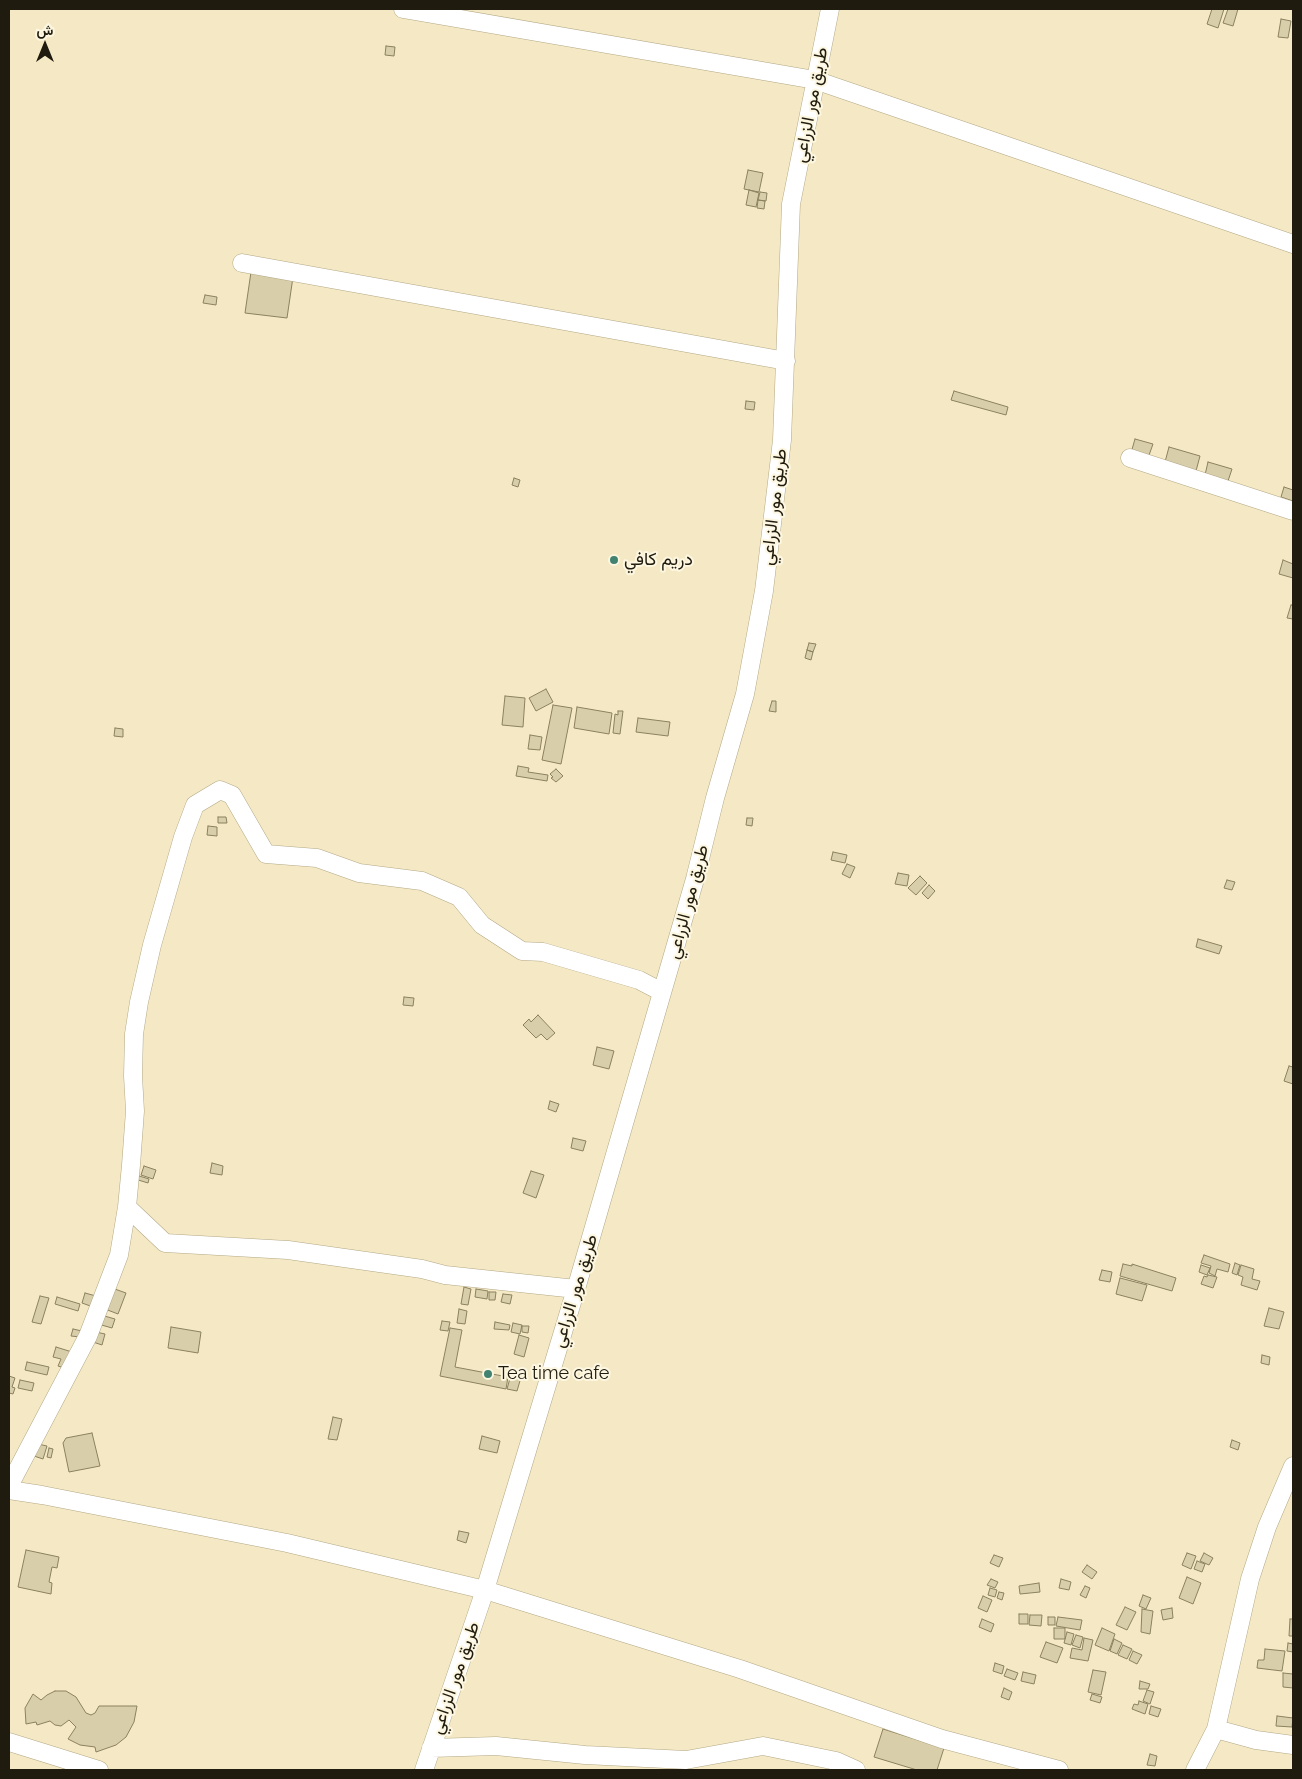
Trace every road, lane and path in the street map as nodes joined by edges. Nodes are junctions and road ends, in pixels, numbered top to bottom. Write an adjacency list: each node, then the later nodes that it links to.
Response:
1 (403, 9): 3 (street)
2 (830, 9): 3 (street, طريق مور الزراعي)
3 (815, 80): 4 (street); 6 (street, طريق مور الزراعي)
4 (1293, 244)
5 (242, 263): 6 (street)
6 (786, 362): 9 (street, طريق مور الزراعي)
7 (1130, 458): 8 (street)
8 (1293, 511)
9 (662, 992): 10 (street); 11 (street, طريق مور الزراعي)
10 (127, 1207): 11 (street); 13 (street)
11 (576, 1289): 15 (street, طريق مور الزراعي)
12 (1293, 1466): 16 (street)
13 (9, 1486)
14 (9, 1490): 15 (street)
15 (485, 1590): 19 (street, طريق مور الزراعي); 23 (street)
16 (1216, 1729): 18 (street); 24 (street)
17 (9, 1742): 20 (street)
18 (1293, 1745)
19 (431, 1748): 21 (street, طريق مور الزراعي); 22 (street)
20 (99, 1770)
21 (424, 1770)
22 (856, 1770)
23 (1059, 1770)
24 (1194, 1770)

